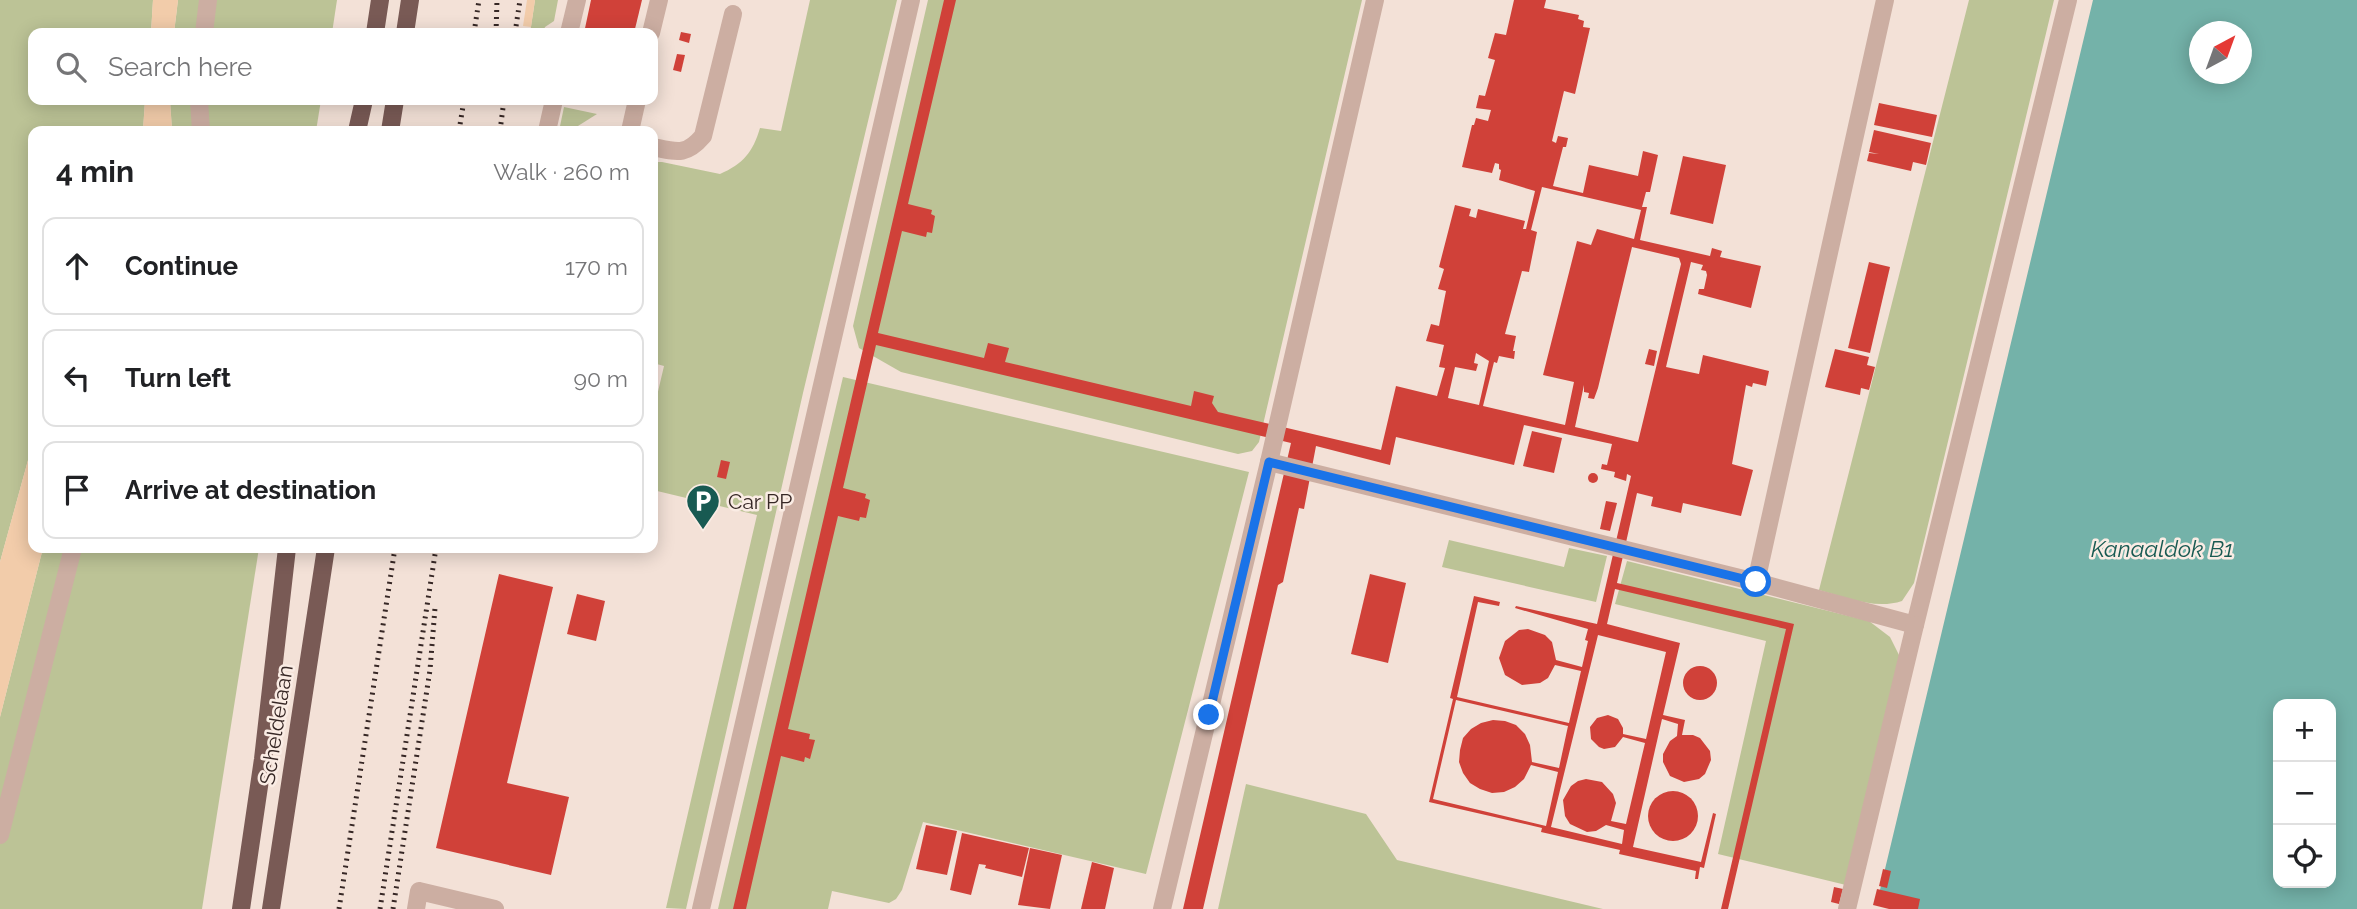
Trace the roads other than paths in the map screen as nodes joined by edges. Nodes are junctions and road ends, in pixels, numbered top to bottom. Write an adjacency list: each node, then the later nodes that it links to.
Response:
1 (208, 0): 11 (lane)
2 (380, 0): 12 (main road)
3 (410, 0): 13 (main road)
4 (577, 0): 14 (lane)
5 (659, 0): 15 (lane)
6 (911, 0): 38 (lane)
7 (1375, 0): 27 (lane)
8 (1885, 0): 31 (lane)
9 (2068, 0): 32 (lane)
10 (733, 14): 26 (lane)
11 (205, 28)
12 (376, 28)
13 (406, 28)
14 (570, 28)
15 (652, 28)
16 (199, 105): 21 (lane)
17 (363, 105): 22 (main road)
18 (394, 105): 23 (main road)
19 (553, 105): 24 (lane)
20 (636, 105): 25 (lane)
21 (201, 126)
22 (358, 126)
23 (391, 126)
24 (548, 126)
25 (631, 126)
26 (658, 148)
27 (1269, 462): 31 (lane); 39 (lane)
28 (73, 553): 33 (lane)
29 (286, 553): 34 (main road, Scheldelaan)
30 (325, 553): 35 (main road, Scheldelaan)
31 (1756, 582): 32 (lane)
32 (1915, 625): 40 (lane)
33 (0, 835)
34 (241, 909)
35 (271, 909)
36 (416, 909): 37 (lane)
37 (495, 909)
38 (701, 909)
39 (1162, 909)
40 (1847, 909)

